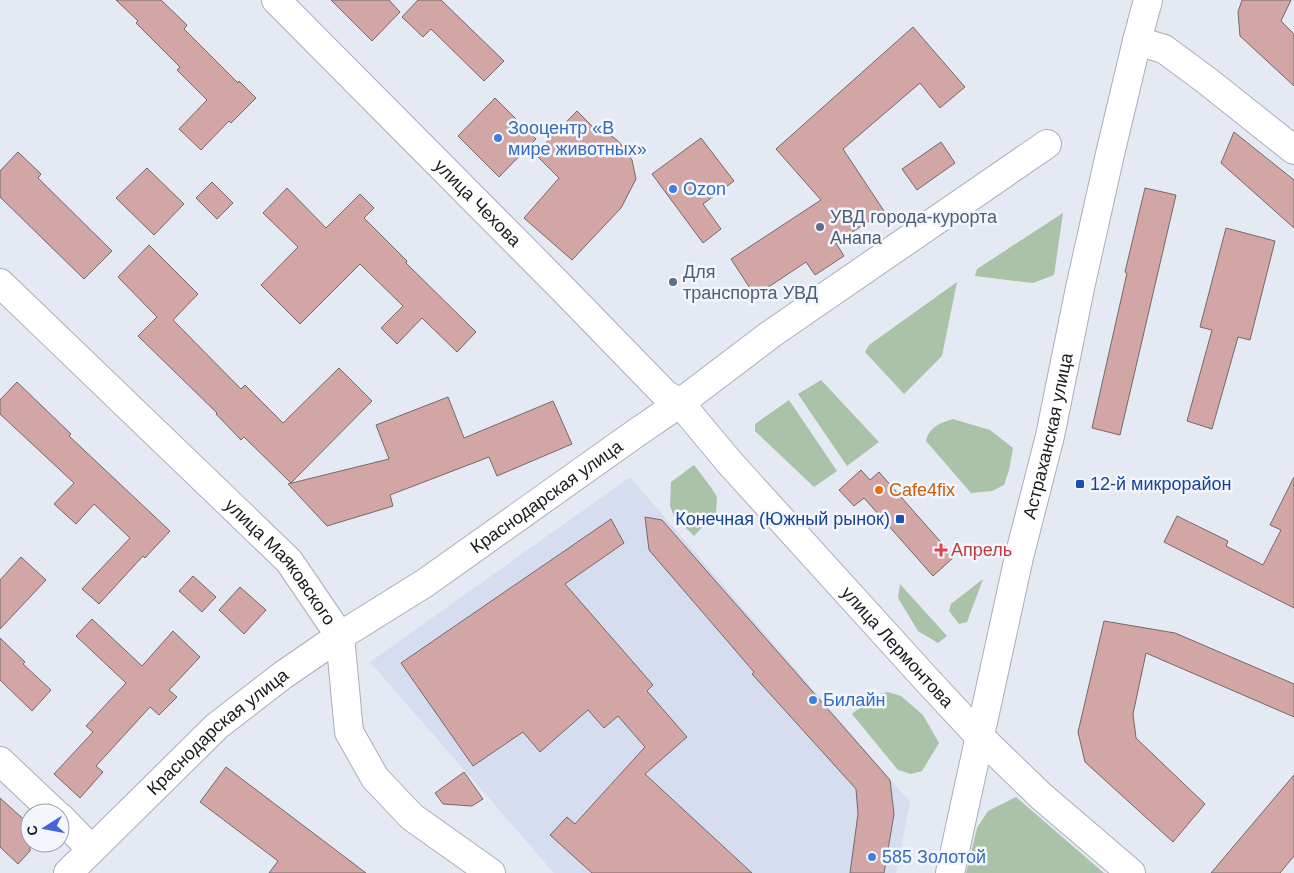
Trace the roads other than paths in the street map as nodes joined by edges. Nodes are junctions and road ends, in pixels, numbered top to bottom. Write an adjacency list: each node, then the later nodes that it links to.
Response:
1 (276, 0): 7 (street, улица Чехова)
2 (1148, 0): 3 (street, Астраханская улица)
3 (1137, 41): 5 (street); 9 (street, Астраханская улица)
4 (1047, 144): 7 (street, Краснодарская улица)
5 (1294, 150)
6 (0, 282): 8 (street, улица Маяковского)
7 (680, 403): 8 (street, Краснодарская улица); 9 (street, улица Лермонтова)
8 (340, 636): 13 (street, Краснодарская улица); 15 (street, улица Маяковского)
9 (979, 736): 16 (street, Астраханская улица); 17 (street, улица Лермонтова)
10 (0, 761): 11 (street)
11 (44, 803)
12 (70, 827): 13 (street)
13 (91, 849): 14 (street, Краснодарская улица)
14 (68, 873)
15 (491, 873)
16 (950, 873)
17 (1130, 873)

